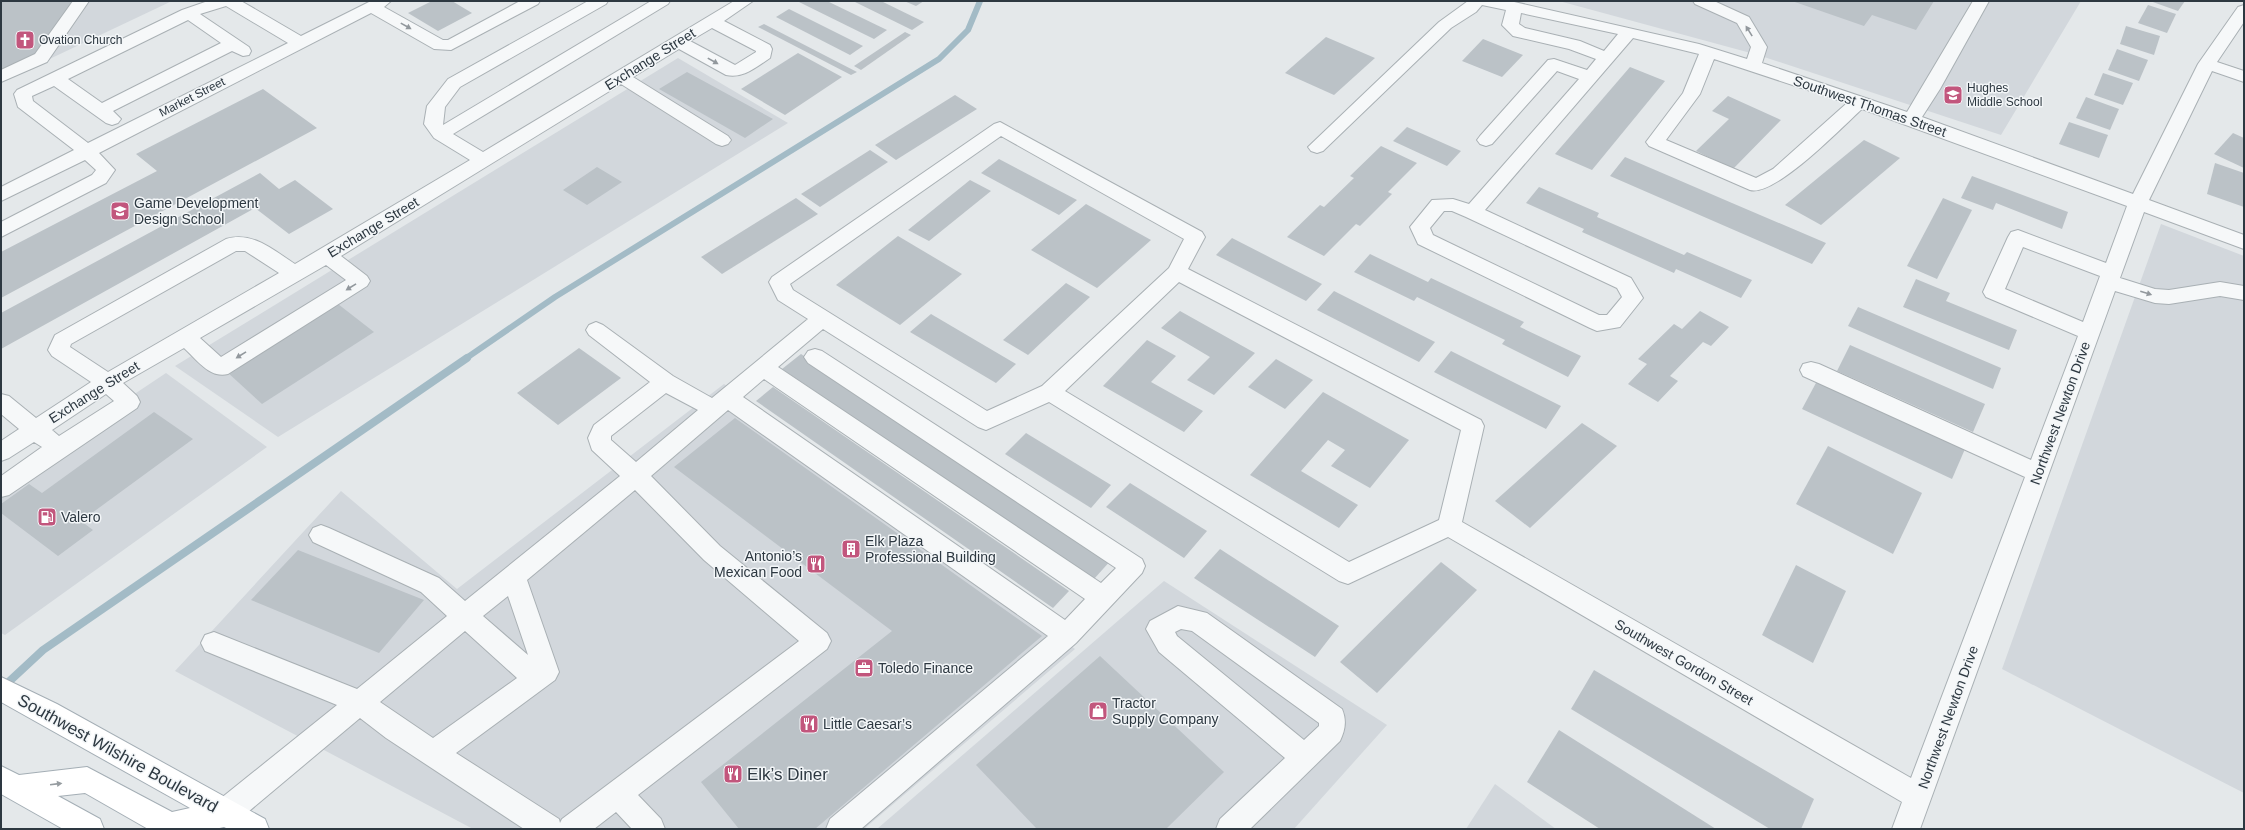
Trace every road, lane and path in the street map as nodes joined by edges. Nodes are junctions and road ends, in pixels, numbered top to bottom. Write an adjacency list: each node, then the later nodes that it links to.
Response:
1 (81, 1): 26 (street)
2 (224, 1): 15 (street)
3 (230, 1): 19 (street)
4 (532, 1): 12 (street, one-way to 4)
5 (600, 1): 35 (street)
6 (662, 1): 35 (street)
7 (744, 1): 16 (street, Exchange Street)
8 (1477, 1): 38 (street)
9 (1487, 1): 13 (street, Southwest Thomas Street)
10 (1701, 1): 25 (street, one-way to 10)
11 (1982, 1): 33 (street)
12 (377, 4): 19 (street, Market Street)
13 (1515, 7): 17 (street, Southwest Thomas Street); 22 (street)
14 (2244, 10): 24 (street, Northwest Newton Drive)
15 (188, 13): 20 (street); 30 (street)
16 (711, 22): 18 (street, Exchange Street); 18 (street, one-way to 16)
17 (1629, 32): 21 (street, Southwest Thomas Street); 22 (street)
18 (679, 42): 27 (street, Exchange Street)
19 (300, 43): 23 (street, Market Street)
20 (233, 44): 23 (street); 32 (street)
21 (1708, 52): 25 (street, Southwest Thomas Street); 31 (street)
22 (1608, 58): 28 (street)
23 (260, 63): 34 (street, Market Street)
24 (2207, 64): 29 (street); 42 (street, Northwest Newton Drive)
25 (1753, 66): 31 (street, Southwest Thomas Street)
26 (1, 77)
27 (622, 77): 36 (street); 40 (street, Exchange Street)
28 (1591, 77): 37 (street); 43 (street)
29 (2244, 77)
30 (54, 78): 32 (street); 39 (street)
31 (1859, 102): 33 (street, Southwest Thomas Street)
32 (100, 110): 34 (street)
33 (1911, 119): 42 (street, Southwest Thomas Street)
34 (128, 130): 39 (street, Market Street)
35 (440, 134): 40 (street)
36 (722, 140)
37 (1486, 140)
38 (1317, 147)
39 (87, 151): 41 (street, Market Street); 44 (street)
40 (484, 160): 46 (street, Exchange Street)
41 (1, 195)
42 (2138, 202): 45 (street, Southwest Thomas Street); 49 (street, Northwest Newton Drive)
43 (1473, 212): 43 (street)
44 (1, 230)
45 (2244, 242)
46 (327, 255): 48 (street, Exchange Street); 54 (street, one-way to 54)
47 (1177, 272): 51 (street); 60 (street); 69 (street)
48 (295, 274): 54 (street, Exchange Street); 58 (street)
49 (2110, 277): 50 (street, one-way to 50); 53 (street, Northwest Newton Drive); 53 (street)
50 (2244, 293)
51 (823, 318): 56 (street); 60 (street)
52 (596, 330): 59 (street)
53 (2090, 333): 66 (street, Northwest Newton Drive)
54 (185, 337): 58 (street, Exchange Street)
55 (816, 357): 72 (street)
56 (762, 368): 62 (street); 72 (street)
57 (1811, 370): 66 (street)
58 (108, 382): 63 (street, Exchange Street); 64 (street)
59 (665, 382): 62 (street); 67 (street)
60 (1050, 392): 69 (street)
61 (2, 403): 63 (street)
62 (721, 404): 67 (street); 74 (street)
63 (34, 430): 64 (street); 65 (street, Exchange Street)
64 (58, 448): 68 (street)
65 (1, 452)
66 (2038, 474): 83 (street, Northwest Newton Drive)
67 (636, 476): 71 (street); 82 (street)
68 (1, 488)
69 (1449, 526): 83 (street, Southwest Gordon Street)
70 (321, 535): 73 (street)
71 (513, 576): 73 (street); 76 (street)
72 (1103, 598): 74 (street)
73 (465, 615): 76 (street); 78 (street)
74 (1067, 635): 90 (street)
75 (214, 643): 78 (street)
76 (536, 679): 79 (street)
77 (1, 689): 84 (main road, Southwest Wilshire Boulevard)
78 (359, 702): 79 (street); 84 (street)
79 (433, 754): 87 (street)
80 (1305, 757): 80 (street); 91 (street)
81 (9, 784): 84 (main road, one-way to 84); 85 (main road)
82 (618, 794): 88 (street); 89 (street)
83 (1919, 797): 92 (street, Northwest Newton Drive)
84 (225, 812): 86 (main road, Southwest Wilshire Boulevard)
85 (90, 829)
86 (255, 829)
87 (549, 829)
88 (572, 829)
89 (651, 829)
90 (840, 829)
91 (1230, 829)
92 (1906, 829)

